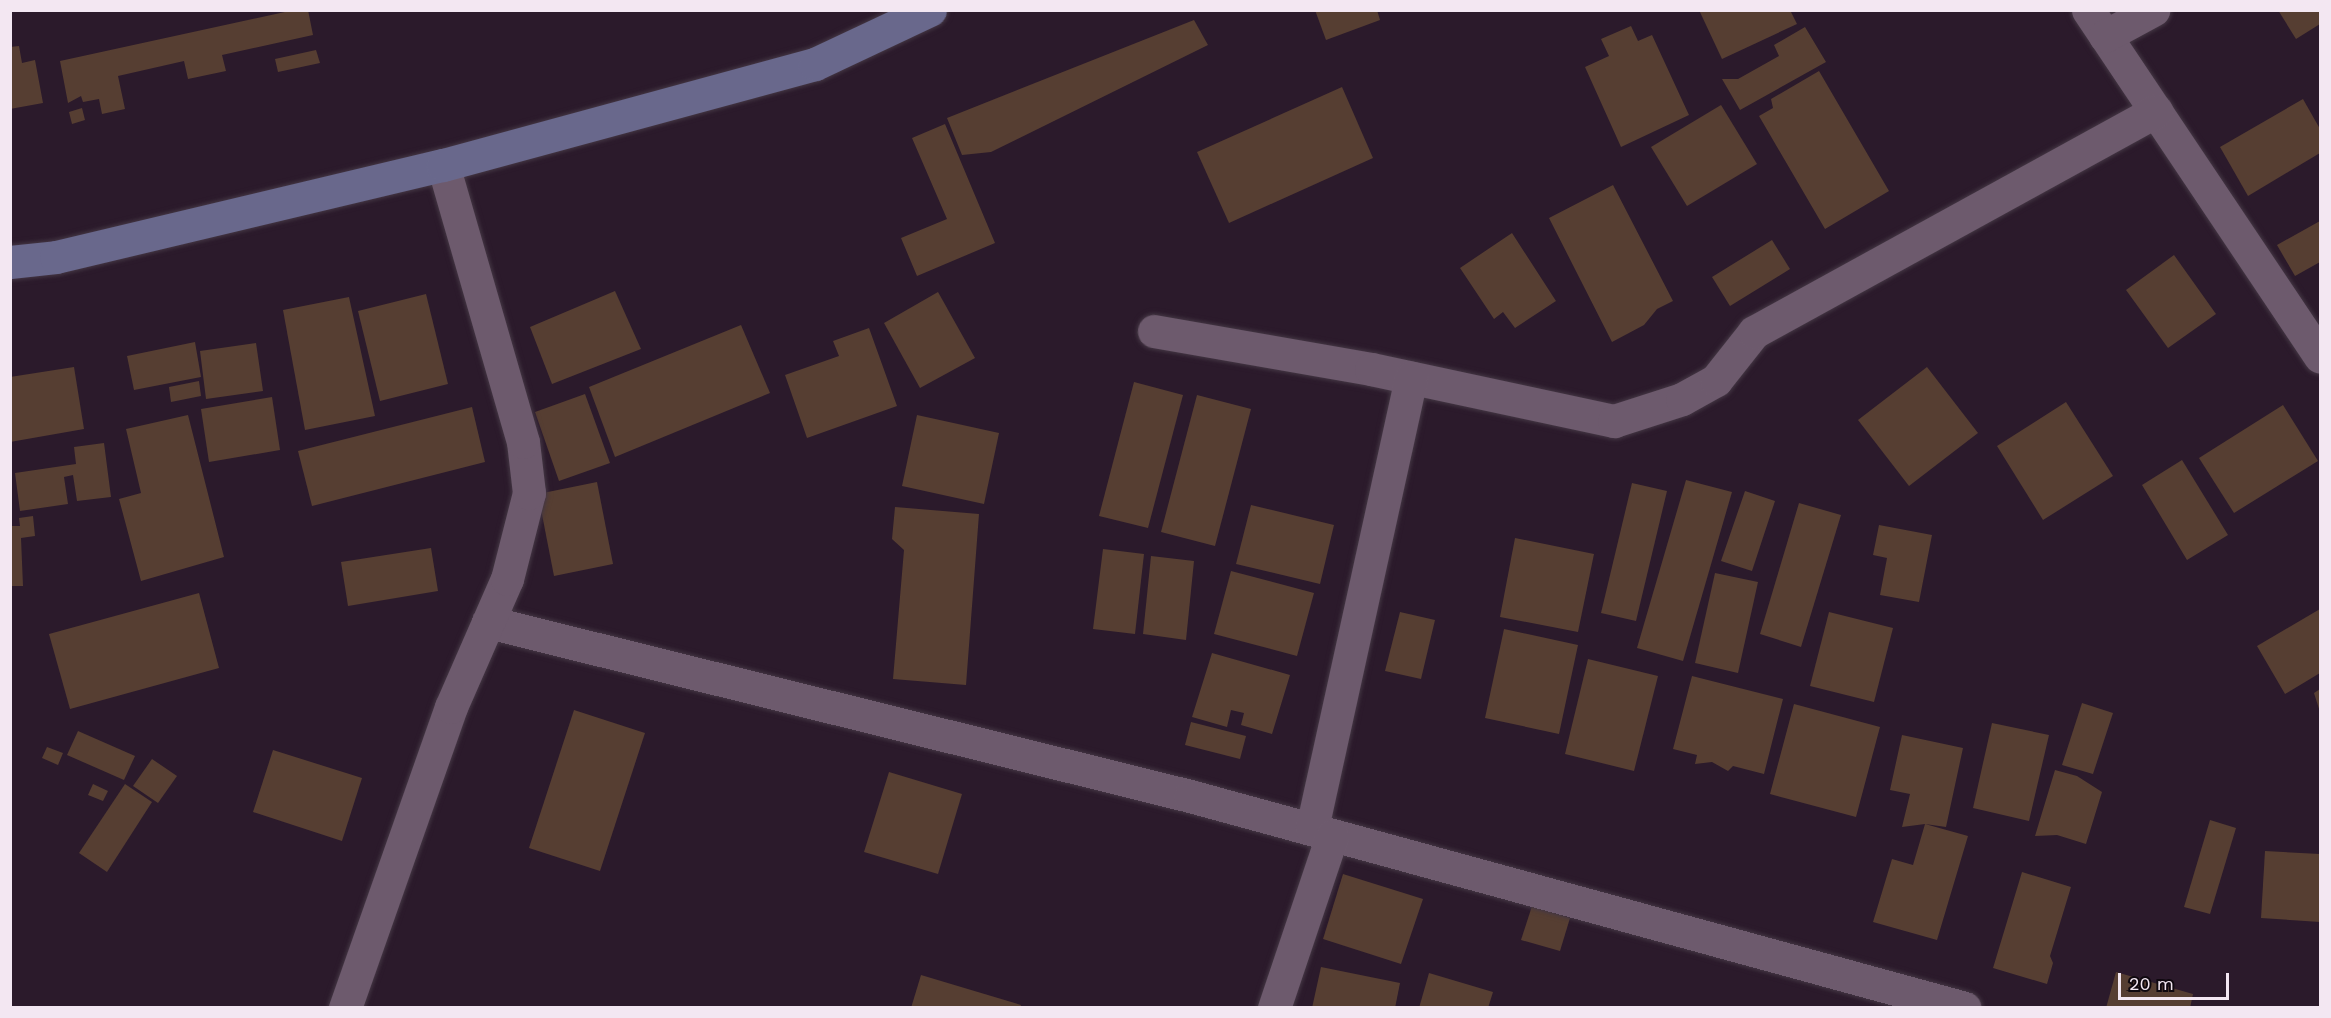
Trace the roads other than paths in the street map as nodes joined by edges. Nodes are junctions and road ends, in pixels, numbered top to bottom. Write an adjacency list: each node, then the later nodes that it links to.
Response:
1 (930, 10): 5 (main road)
2 (2153, 10): 3 (street)
3 (2097, 23): 4 (street)
4 (2156, 111): 8 (street); 9 (street)
5 (443, 165): 6 (main road); 10 (street)
6 (10, 262)
7 (1154, 331): 9 (street)
8 (2320, 356)
9 (1411, 378): 11 (street)
10 (488, 622): 11 (street); 12 (street)
11 (1322, 832): 13 (street); 14 (street)
12 (345, 1008)
13 (1274, 1008)
14 (1965, 1008)

